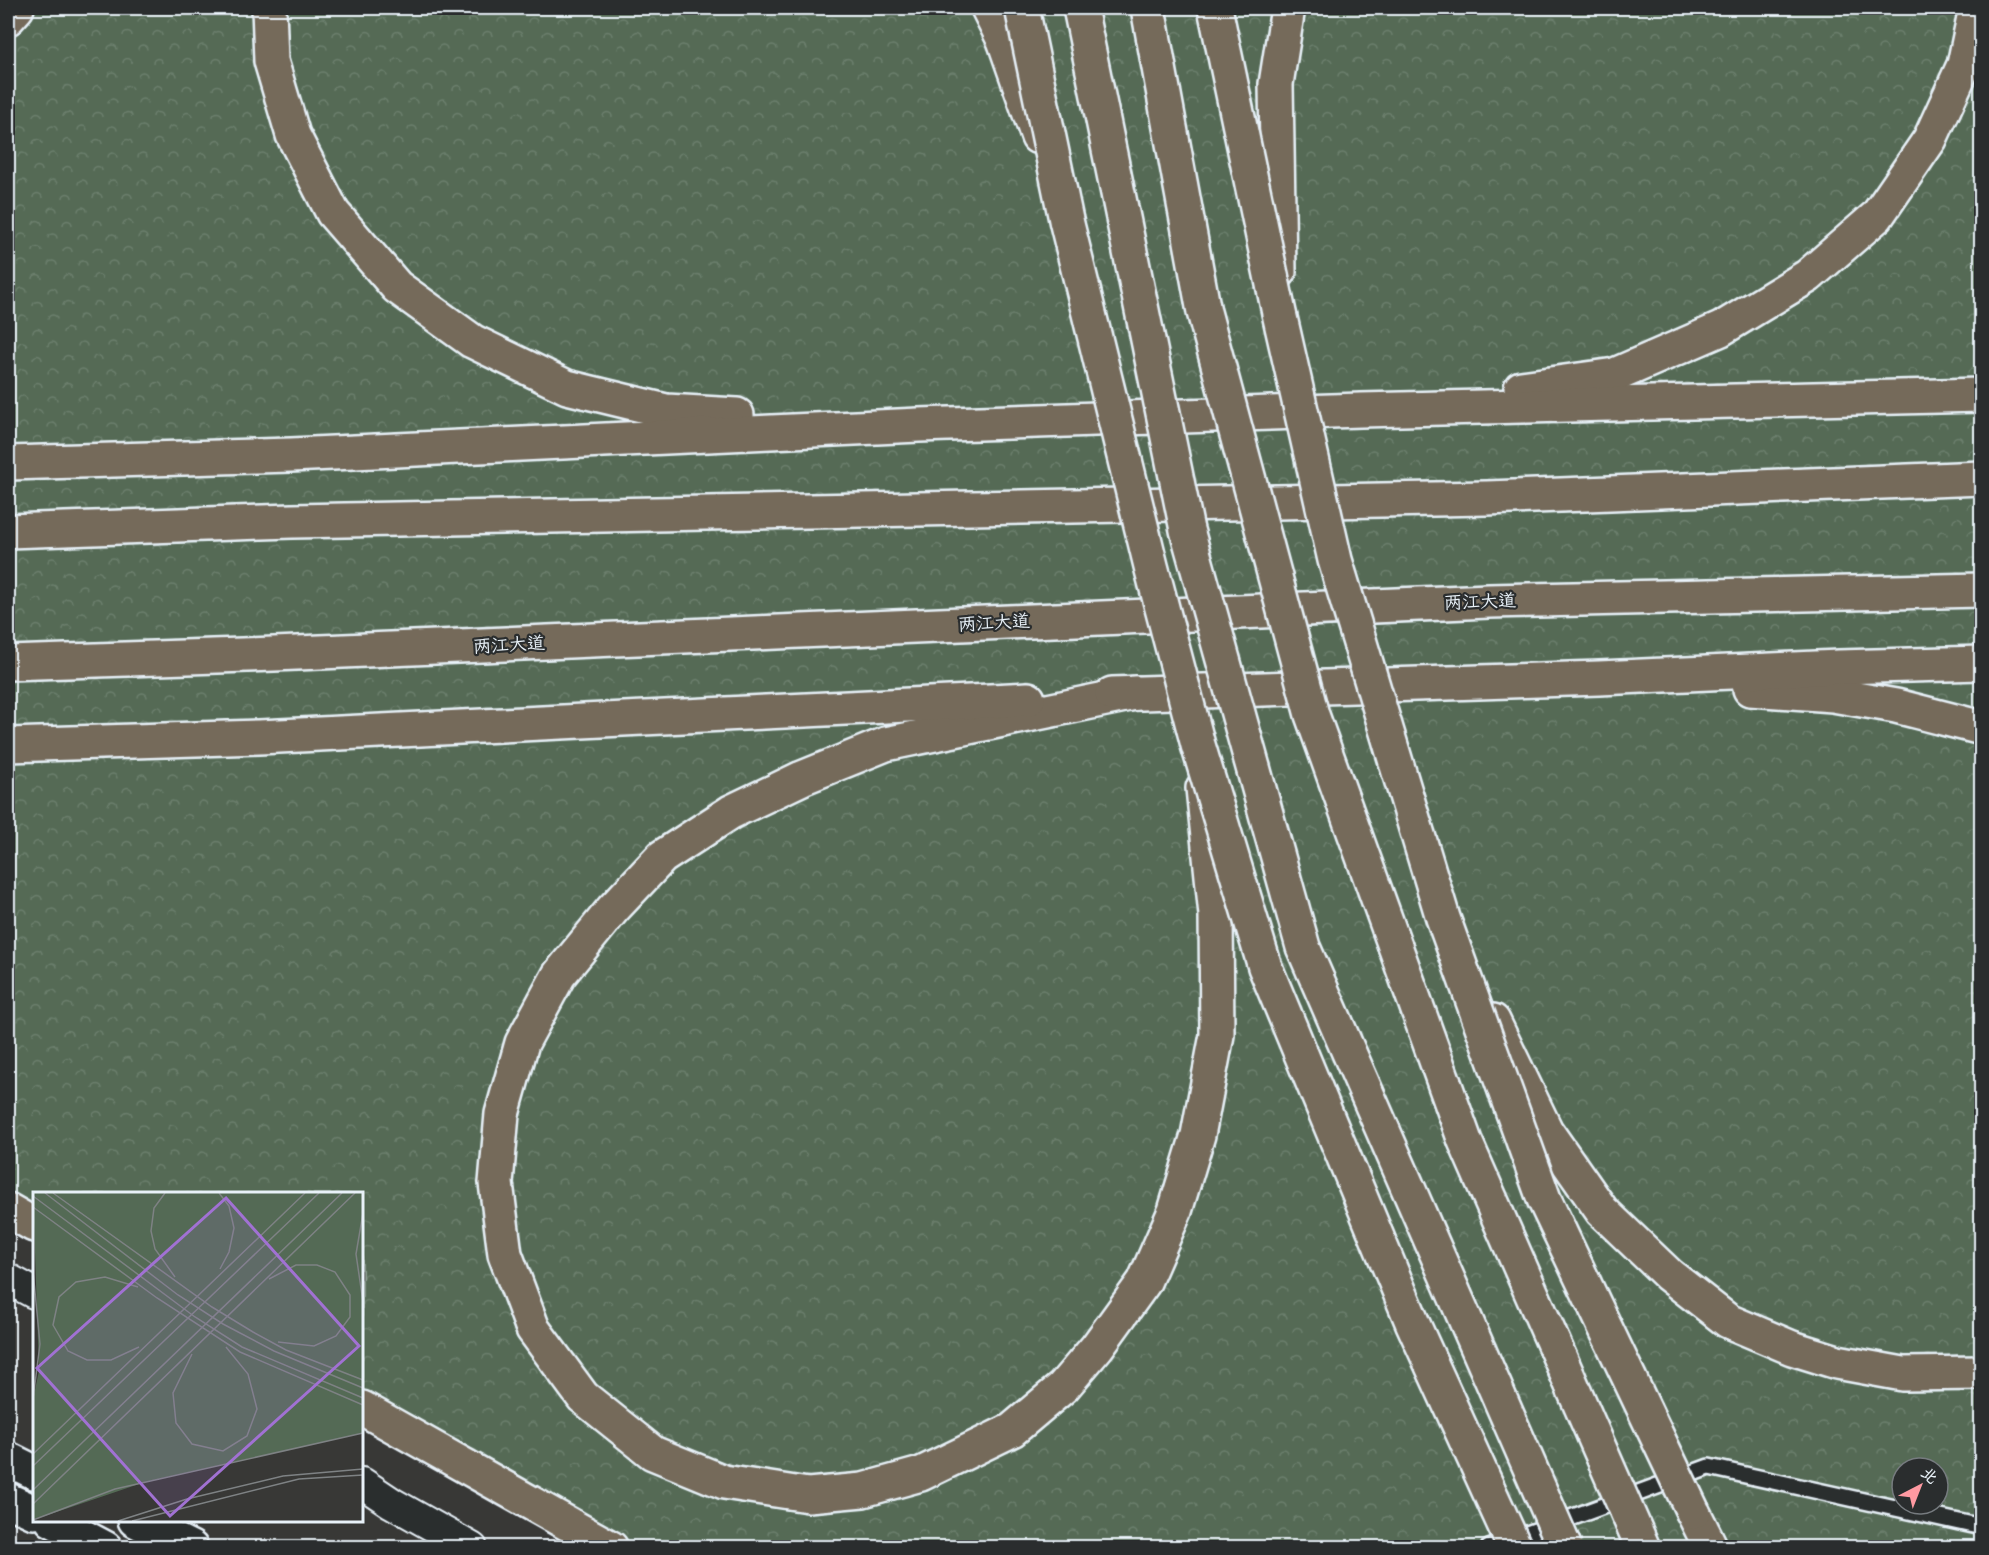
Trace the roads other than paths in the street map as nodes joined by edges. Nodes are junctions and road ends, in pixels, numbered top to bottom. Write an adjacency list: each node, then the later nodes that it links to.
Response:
1 (17, 8): 10 (main road)
2 (269, 8): 15 (main road)
3 (988, 8): 11 (main road, bridge)
4 (1022, 8): 11 (main road, bridge)
5 (1080, 8): 48 (main road, bridge)
6 (1148, 8): 49 (main road, bridge)
7 (1215, 8): 12 (main road, bridge)
8 (1288, 8): 12 (main road, bridge)
9 (1976, 8): 14 (main road)
10 (8, 18)
11 (1066, 220): 26 (main road, bridge)
12 (1279, 313): 27 (main road, bridge)
13 (1982, 395): 14 (main road)
14 (1361, 410): 15 (main road)
15 (919, 425): 16 (main road)
16 (8, 464)
17 (1982, 478): 18 (main road)
18 (8, 531)
19 (1982, 590): 20 (main road, 两江大道)
20 (8, 663)
21 (1982, 663): 22 (main road)
22 (1599, 678): 23 (main road); 24 (main road)
23 (1135, 693): 25 (main road); 26 (main road, bridge)
24 (1982, 728)
25 (8, 745)
26 (1198, 745): 47 (main road, bridge)
27 (1443, 918): 32 (main road, bridge); 50 (main road, bridge)
28 (8, 1210): 29 (main road)
29 (33, 1224)
30 (8, 1278): 31 (street)
31 (33, 1292)
32 (1982, 1372)
33 (363, 1409): 45 (main road)
34 (8, 1459): 35 (main road)
35 (33, 1472)
36 (363, 1485): 44 (street)
37 (8, 1500): 38 (main road)
38 (33, 1512)
39 (54, 1522): 42 (main road)
40 (137, 1522): 43 (main road)
41 (1982, 1527): 46 (lane)
42 (105, 1548)
43 (191, 1548)
44 (472, 1548)
45 (611, 1548)
46 (1489, 1548)
47 (1515, 1548)
48 (1565, 1548)
49 (1643, 1548)
50 (1711, 1548)

